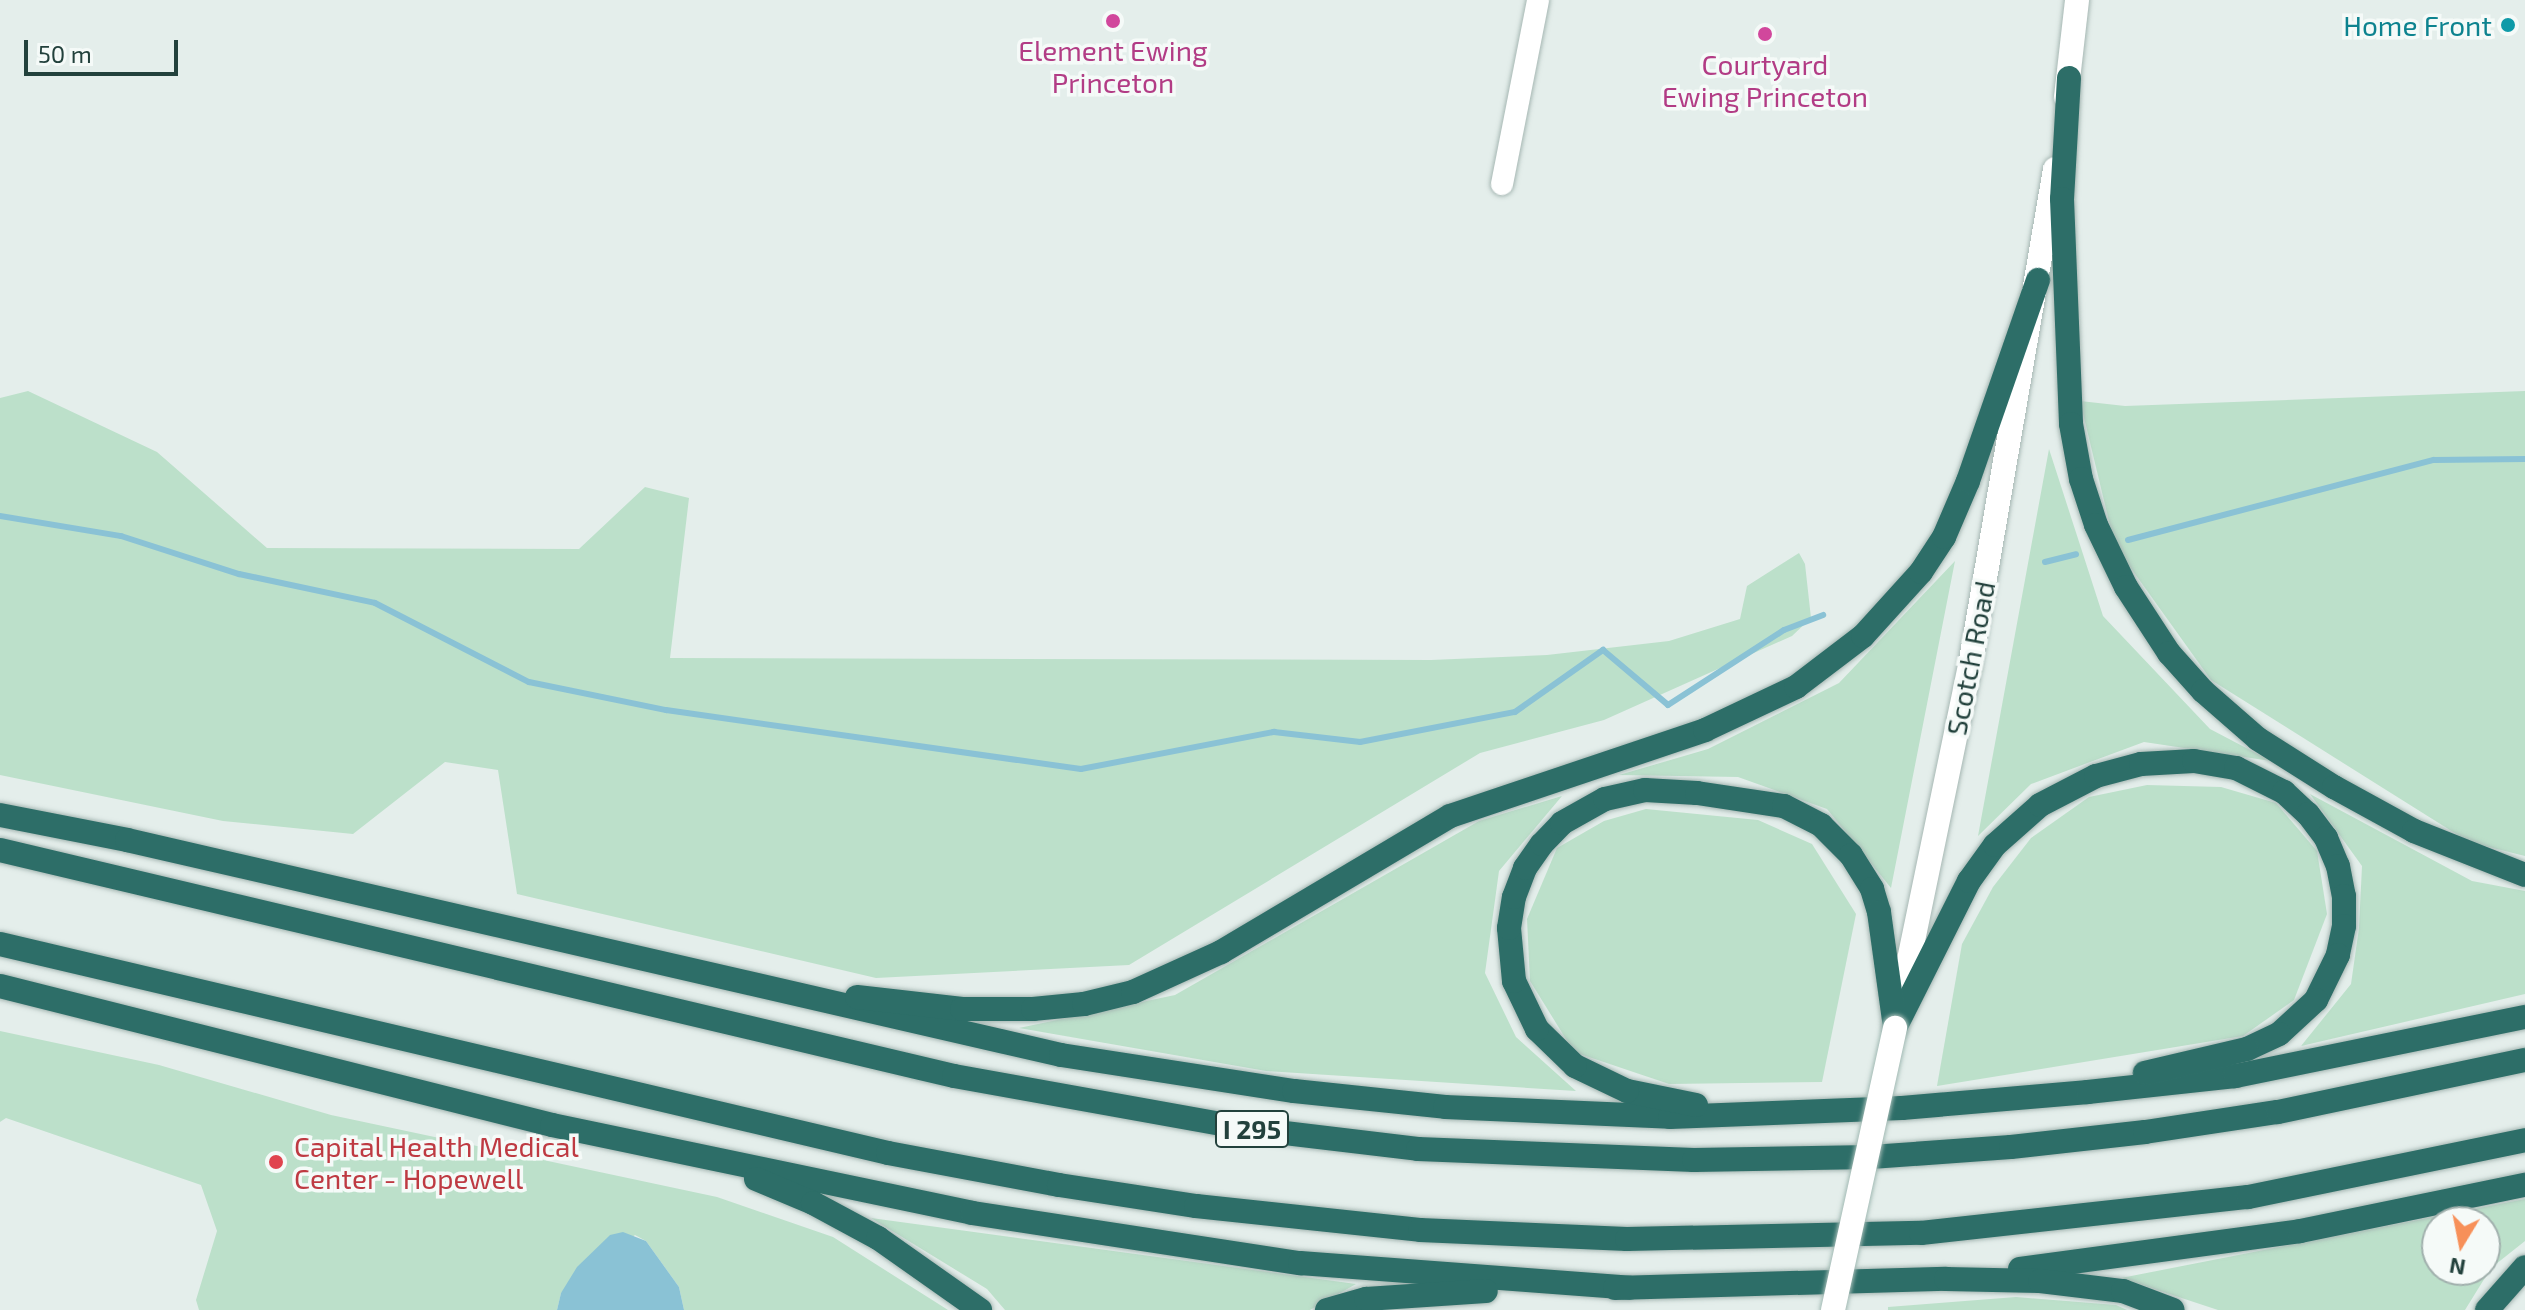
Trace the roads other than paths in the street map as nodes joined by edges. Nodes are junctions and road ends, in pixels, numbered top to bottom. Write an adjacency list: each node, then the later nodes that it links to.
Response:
1 (1538, 0): 4 (street)
2 (2077, 0): 3 (main road, Scotch Road)
3 (2069, 78): 5 (main road, Scotch Road); 8 (highway)
4 (1502, 184)
5 (2038, 280): 10 (highway); 13 (main road, Scotch Road)
6 (0, 815): 10 (highway)
7 (0, 850): 14 (highway, I 295)
8 (2525, 875)
9 (0, 944): 17 (highway)
10 (592, 947): 16 (highway)
11 (0, 986): 18 (highway)
12 (2525, 1017): 15 (highway)
13 (1895, 1028): 15 (highway); 16 (highway); 25 (main road, Scotch Road, bridge)
14 (2525, 1060)
15 (1963, 1102): 16 (highway)
16 (1805, 1111)
17 (2525, 1140)
18 (667, 1150): 22 (highway); 23 (highway)
19 (2525, 1185): 21 (highway)
20 (2525, 1267): 27 (highway)
21 (1946, 1279): 22 (highway); 26 (highway)
22 (1630, 1288): 24 (highway)
23 (980, 1310)
24 (1327, 1310)
25 (1833, 1310)
26 (2173, 1310)
27 (2487, 1310)

